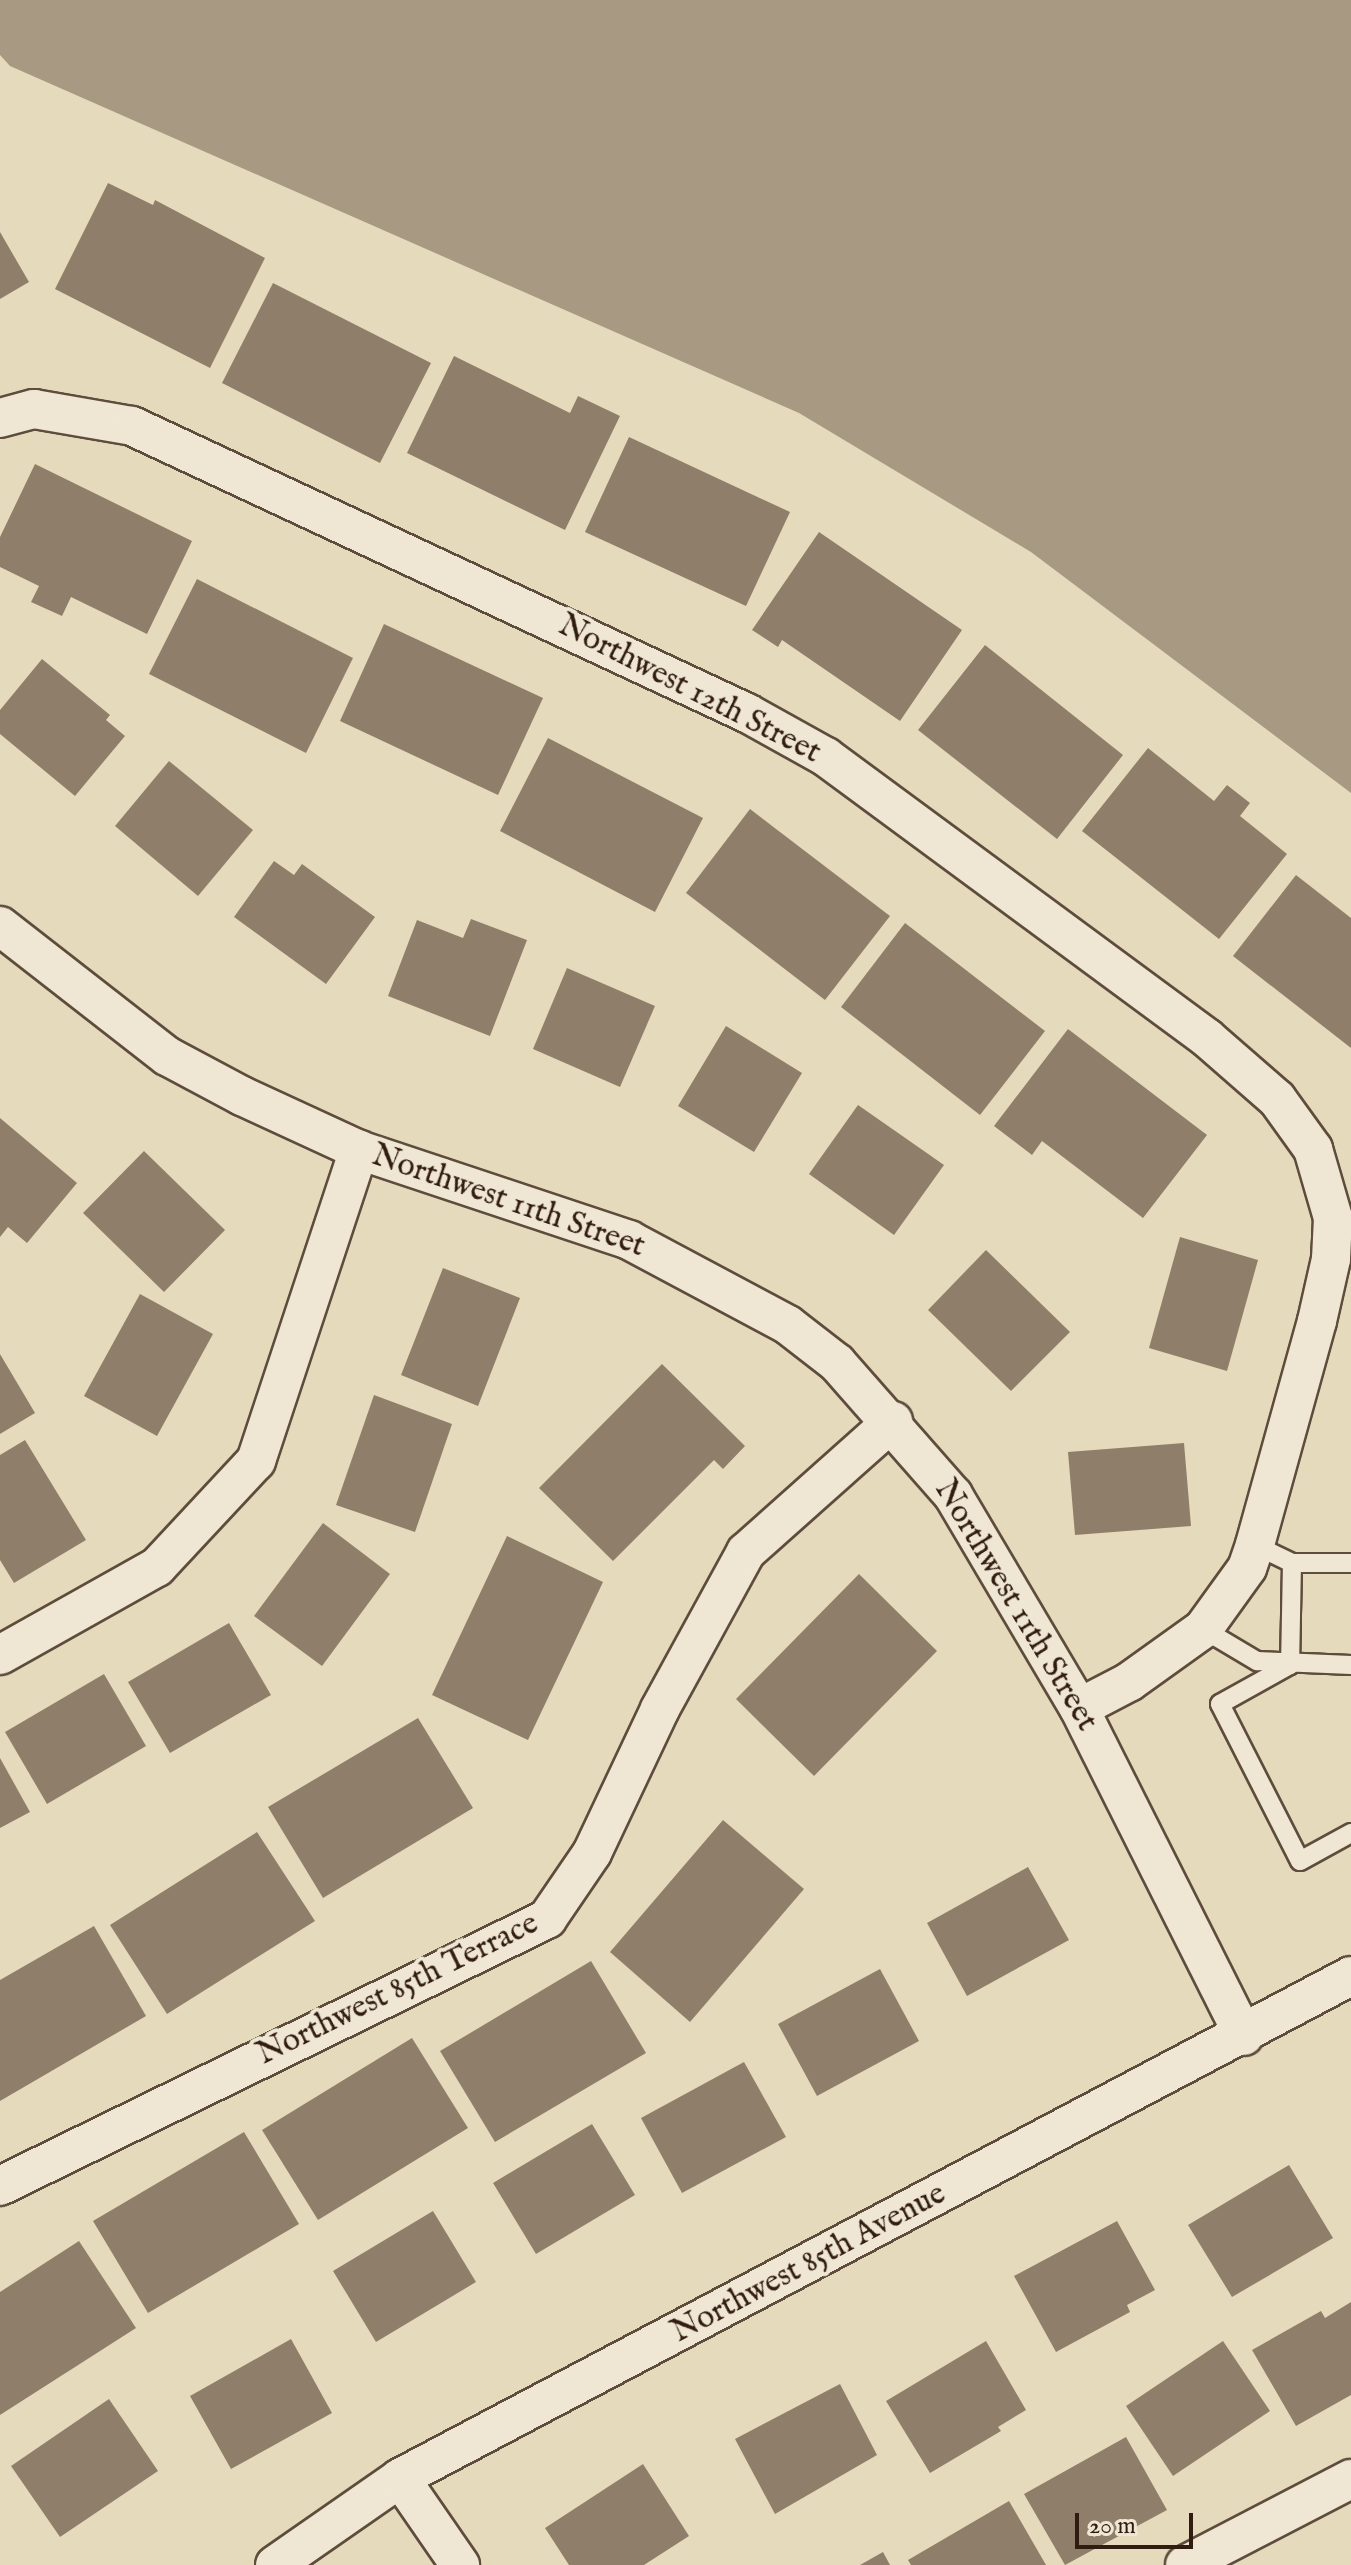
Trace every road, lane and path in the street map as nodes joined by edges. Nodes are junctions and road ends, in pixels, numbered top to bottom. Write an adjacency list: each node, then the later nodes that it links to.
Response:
1 (17, 414): 5 (street, Northwest 12th Street)
2 (0, 926): 3 (street, Northwest 11th Street)
3 (359, 1150): 4 (street, Northwest 11th Street); 9 (street)
4 (893, 1421): 12 (street, Northwest 11th Street); 16 (street, Northwest 85th Terrace)
5 (1255, 1545): 6 (lane); 8 (street)
6 (1292, 1563): 7 (lane); 10 (lane)
7 (1351, 1563)
8 (1203, 1629): 10 (lane); 12 (street)
9 (0, 1655)
10 (1290, 1665): 11 (lane); 13 (lane)
11 (1351, 1665)
12 (1079, 1708): 15 (street, Northwest 11th Street)
13 (1351, 1833)
14 (1351, 1976): 15 (street, Northwest 85th Avenue)
15 (1244, 2036): 17 (street, Northwest 85th Avenue)
16 (0, 2186)
17 (400, 2478): 19 (street, Northwest 85th Avenue); 20 (street)
18 (1351, 2479): 21 (street)
19 (275, 2565)
20 (460, 2565)
21 (1185, 2565)

